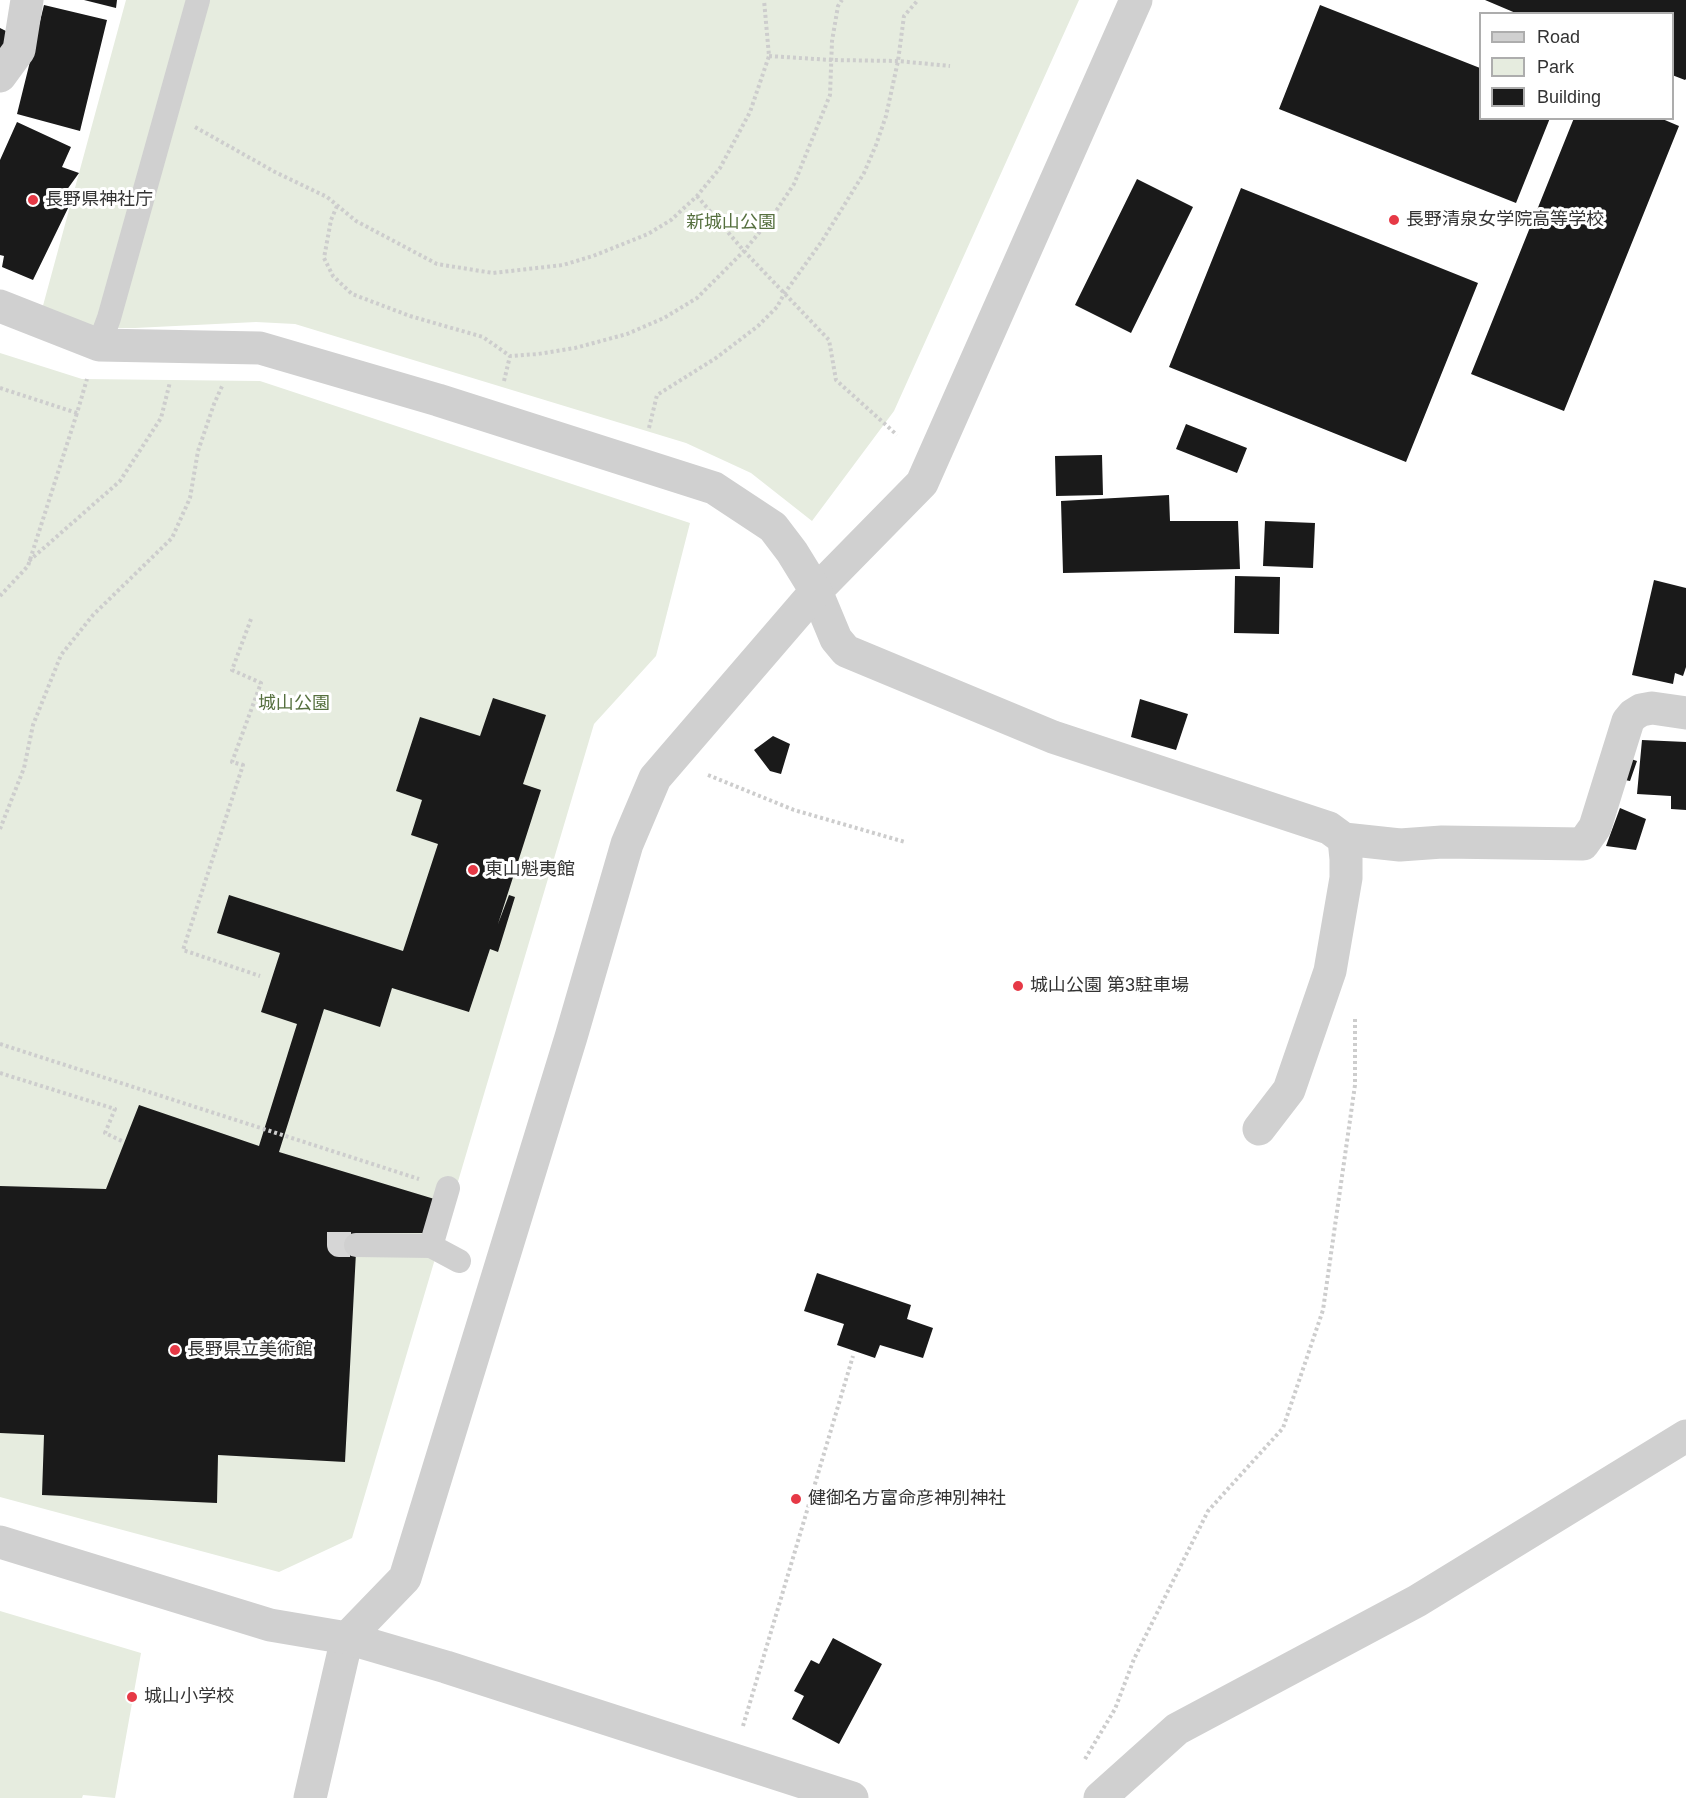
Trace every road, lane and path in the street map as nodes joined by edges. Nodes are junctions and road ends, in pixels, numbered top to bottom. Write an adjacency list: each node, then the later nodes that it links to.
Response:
1 (27, 0): 11 (street)
2 (198, 0): 19 (street)
3 (765, 0): 7 (path)
4 (842, 0): 8 (path)
5 (918, 0): 9 (path)
6 (1136, 0): 28 (street)
7 (769, 56): 8 (path); 13 (path)
8 (831, 60): 9 (path); 15 (path)
9 (898, 62): 10 (path); 16 (path)
10 (950, 66)
11 (0, 76)
12 (190, 124): 14 (path)
13 (697, 196): 14 (path); 15 (path)
14 (337, 206): 18 (path)
15 (744, 251): 16 (path); 18 (path)
16 (784, 294): 25 (path); 26 (path)
17 (0, 306): 19 (street)
18 (510, 356): 22 (path)
19 (94, 359): 24 (path); 28 (street)
20 (172, 374): 27 (path)
21 (227, 375): 33 (path)
22 (503, 383)
23 (0, 388): 24 (path)
24 (77, 413): 27 (path)
25 (897, 435)
26 (646, 438)
27 (29, 561): 29 (path)
28 (816, 591): 34 (street); 49 (street)
29 (0, 596)
30 (251, 619): 36 (path)
31 (1686, 713): 34 (street)
32 (708, 775): 35 (path)
33 (0, 829)
34 (1344, 839): 40 (street)
35 (905, 842)
36 (260, 976)
37 (1355, 1017): 51 (path)
38 (0, 1044): 42 (path)
39 (0, 1073): 41 (path)
40 (1259, 1130)
41 (124, 1142)
42 (448, 1188): 44 (street)
43 (356, 1245): 44 (street)
44 (431, 1246): 45 (street)
45 (459, 1261)
46 (853, 1356): 50 (path)
47 (1686, 1436): 54 (street)
48 (0, 1542): 49 (street)
49 (346, 1638): 50 (street); 52 (street)
50 (734, 1759): 53 (street)
51 (1079, 1768)
52 (310, 1798)
53 (852, 1798)
54 (1100, 1798)

